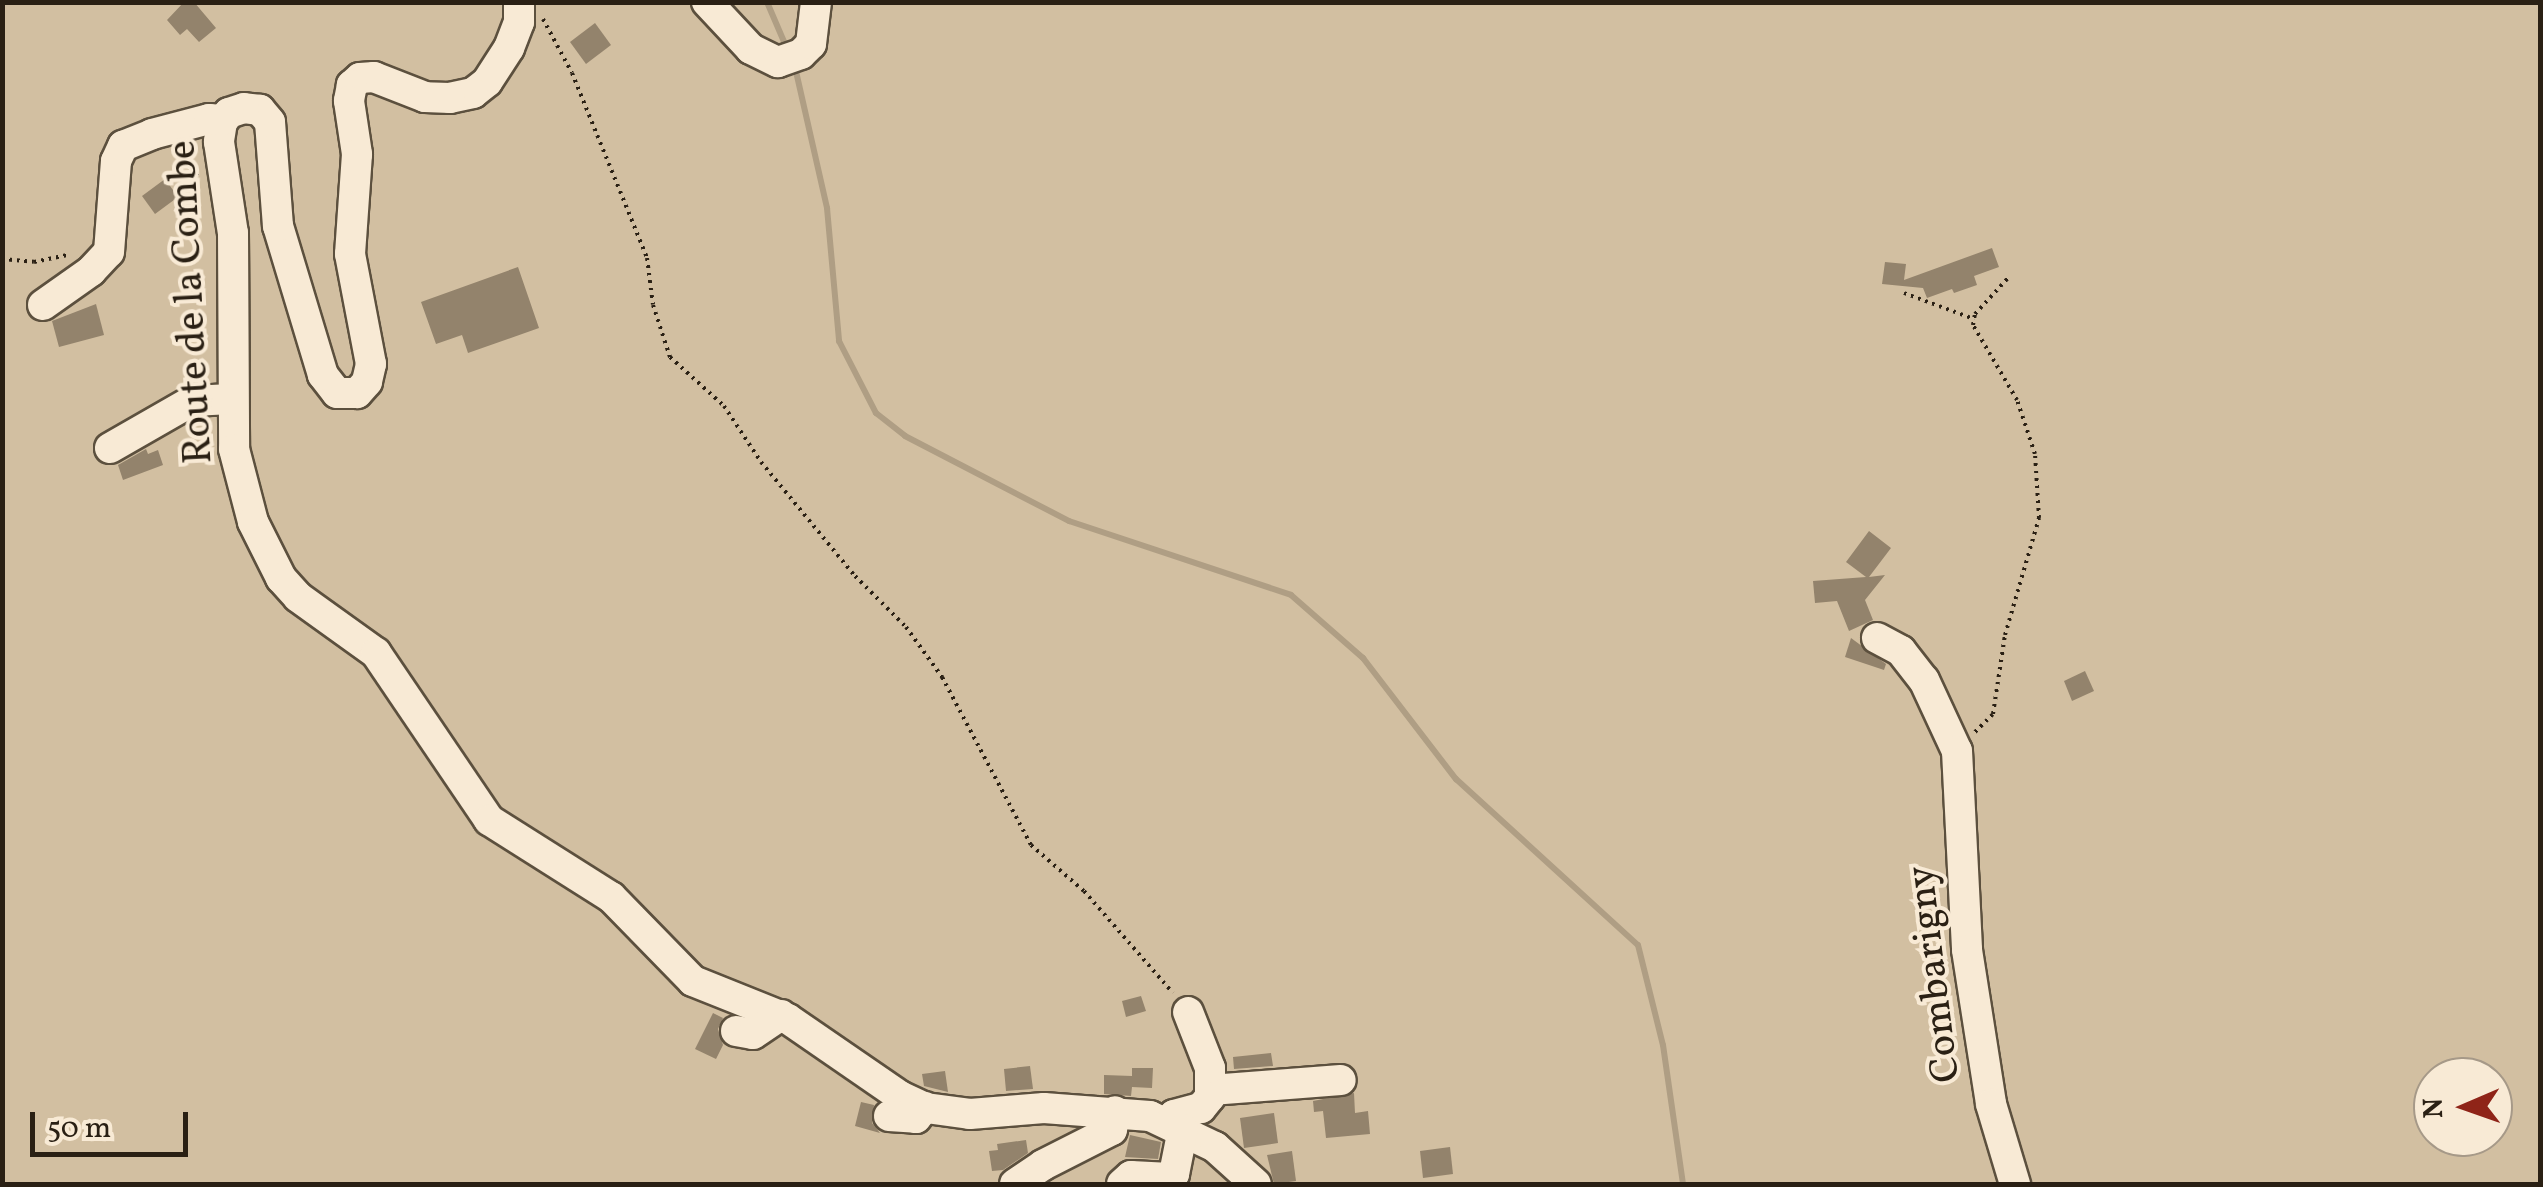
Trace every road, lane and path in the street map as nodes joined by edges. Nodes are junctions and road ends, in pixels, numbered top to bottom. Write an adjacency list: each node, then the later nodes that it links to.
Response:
1 (707, 2): 2 (street)
2 (816, 2)
3 (519, 5): 4 (street, Route de la Combe); 15 (path)
4 (224, 120): 9 (street); 11 (street, Route de la Combe)
5 (73, 252): 6 (path)
6 (2, 259)
7 (2008, 278): 10 (path)
8 (1904, 293): 10 (path)
9 (43, 305)
10 (1974, 319): 14 (path)
11 (231, 399): 12 (street); 16 (street, Route de la Combe)
12 (110, 448)
13 (1878, 638): 14 (street, Combarigny)
14 (1957, 751): 27 (street, Combarigny)
15 (1188, 1012): 19 (street)
16 (780, 1016): 17 (street); 20 (street, Route de la Combe)
17 (736, 1032)
18 (1341, 1080): 19 (street)
19 (1211, 1090): 23 (street)
20 (925, 1108): 21 (street); 22 (street)
21 (1116, 1111): 23 (street); 24 (street)
22 (888, 1116)
23 (1176, 1126): 25 (street); 26 (street)
24 (1015, 1184)
25 (1122, 1184)
26 (1256, 1184)
27 (2015, 1184)

